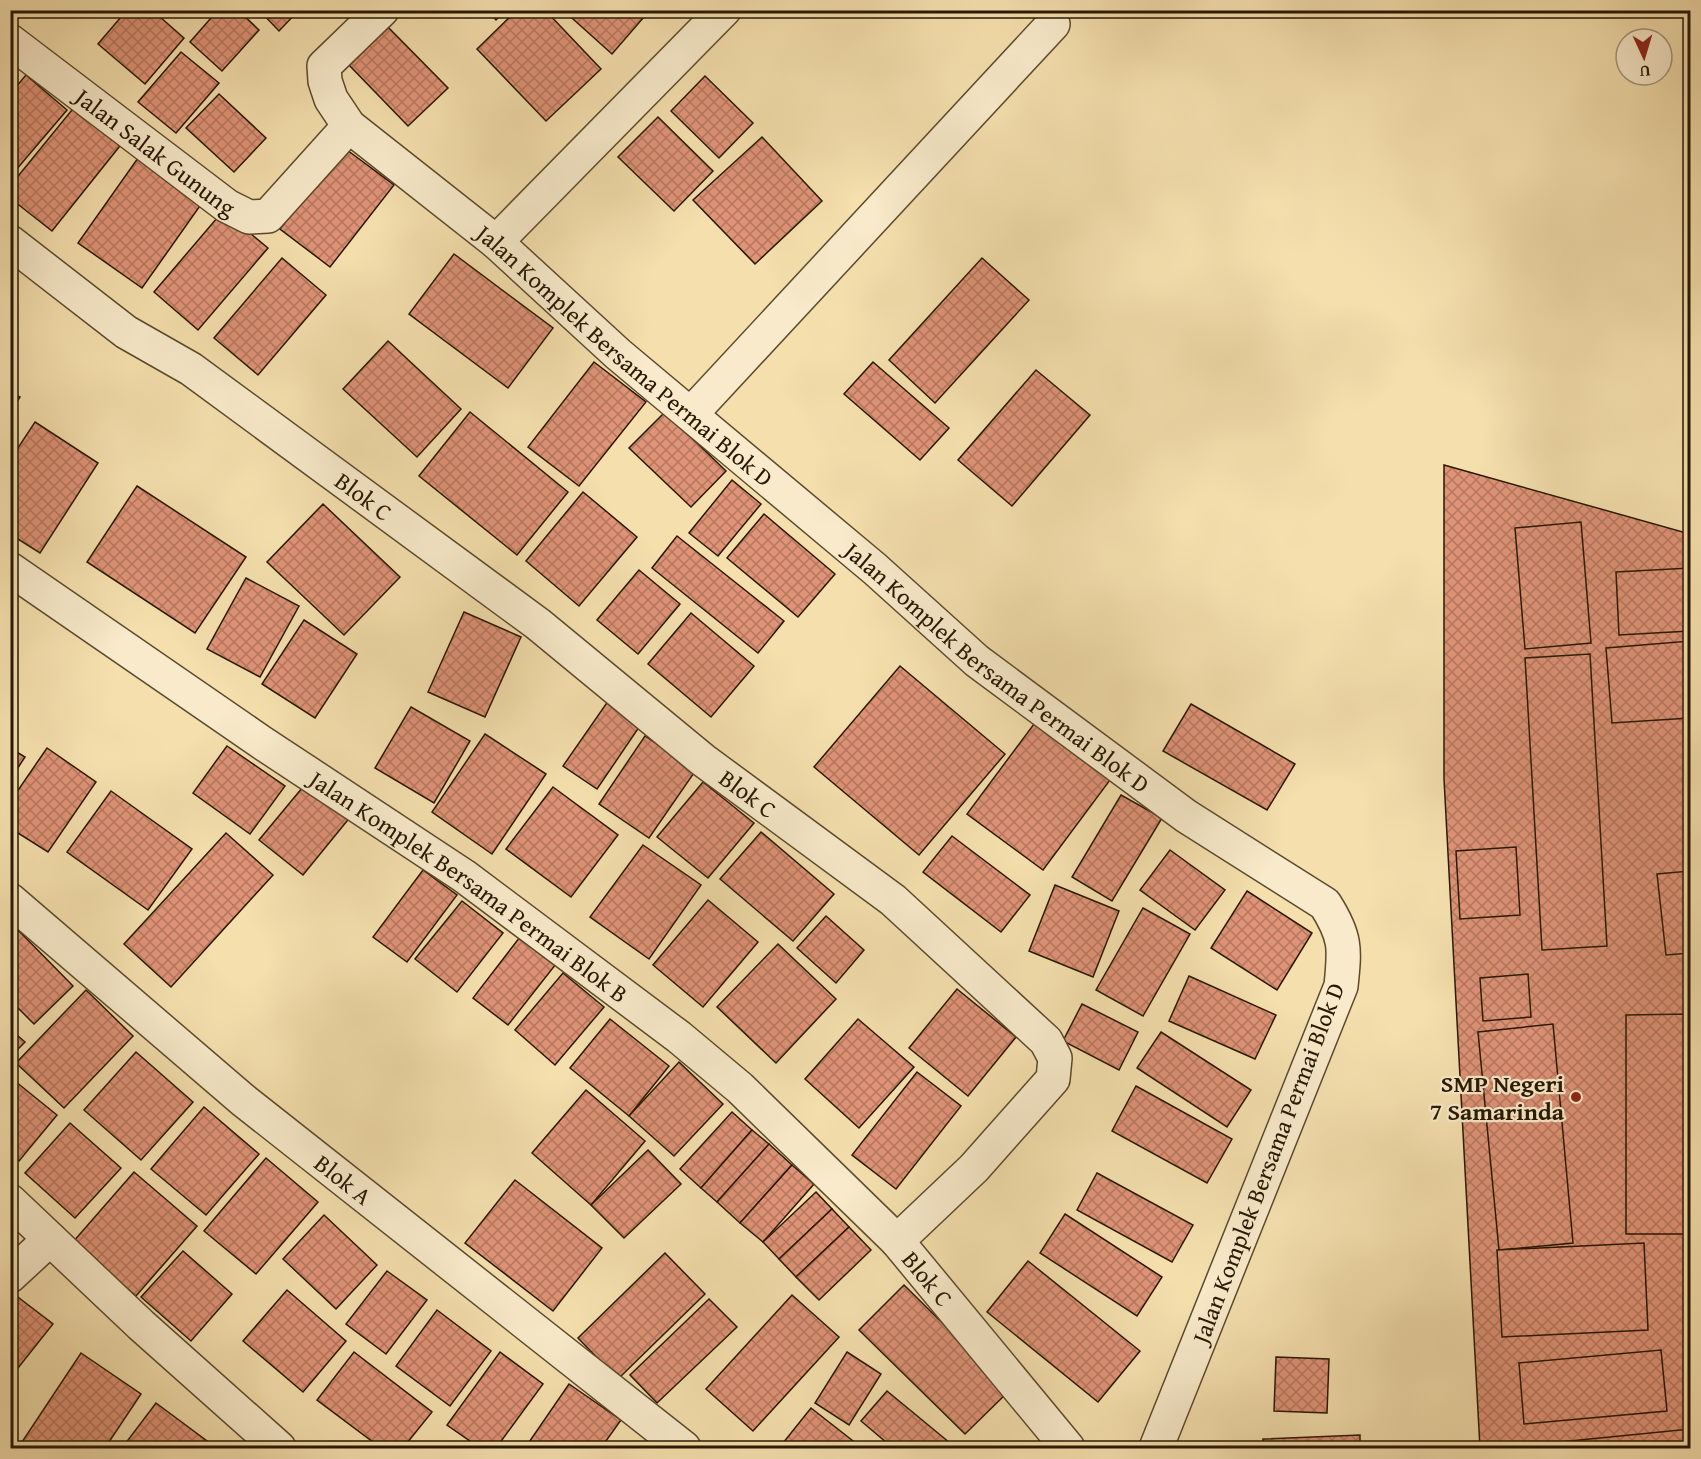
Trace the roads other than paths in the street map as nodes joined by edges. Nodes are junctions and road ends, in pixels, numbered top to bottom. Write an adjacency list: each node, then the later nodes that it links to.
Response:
1 (382, 10): 5 (street, Jalan Komplek Bersama Permai Blok D)
2 (724, 10): 7 (street)
3 (1053, 24): 8 (street)
4 (10, 41): 5 (street, Jalan Salak Gunung)
5 (349, 126): 7 (street, Jalan Komplek Bersama Permai Blok D)
6 (10, 242): 13 (street, Blok C)
7 (496, 242): 8 (street, Jalan Komplek Bersama Permai Blok D)
8 (691, 414): 18 (street, Jalan Komplek Bersama Permai Blok D)
9 (10, 569): 13 (street, Jalan Komplek Bersama Permai Blok B)
10 (10, 900): 16 (street, Blok A)
11 (10, 1201): 12 (street)
12 (50, 1239): 14 (street); 15 (street)
13 (897, 1241): 17 (street, Blok C)
14 (10, 1276)
15 (279, 1449)
16 (684, 1449)
17 (1068, 1449)
18 (1156, 1449)

